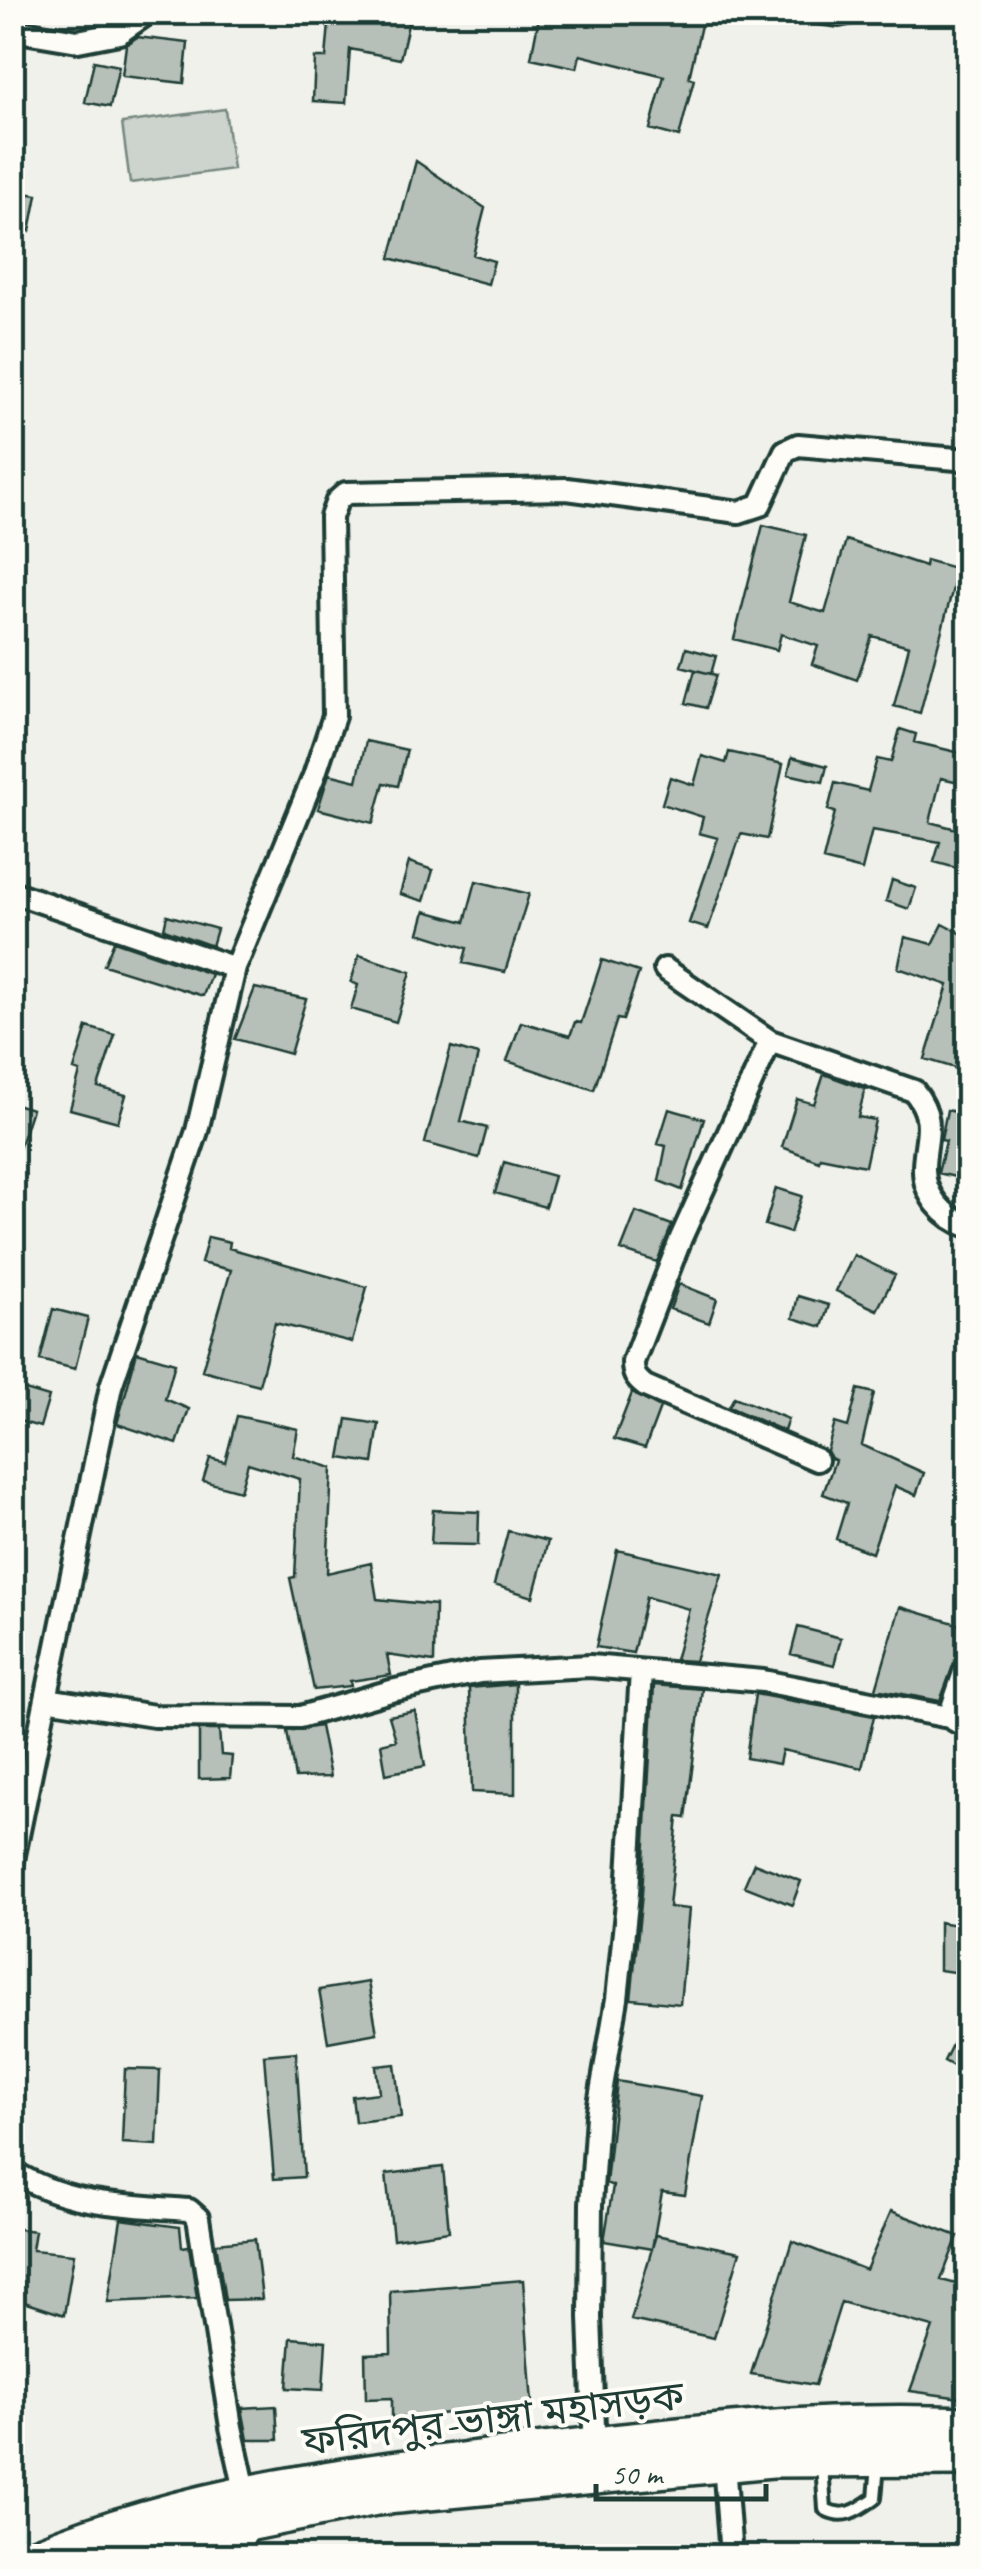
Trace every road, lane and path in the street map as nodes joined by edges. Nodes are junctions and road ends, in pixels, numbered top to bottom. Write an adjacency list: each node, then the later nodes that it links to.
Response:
1 (150, 12): 4 (street)
2 (816, 12): 3 (street)
3 (852, 12)
4 (12, 30)
5 (968, 460): 7 (street)
6 (12, 892): 7 (street)
7 (235, 968): 14 (street)
8 (665, 968): 9 (street)
9 (770, 1041): 10 (street); 11 (street)
10 (968, 1226)
11 (817, 1460)
12 (968, 1661): 15 (street)
13 (641, 1670): 14 (street); 15 (street); 25 (street)
14 (46, 1699): 17 (street)
15 (949, 1717): 16 (street)
16 (968, 1728)
17 (12, 1866)
18 (12, 2172): 27 (street)
19 (924, 2423): 20 (highway, ফরিদপুর-ভাঙ্গা মহাসড়ক); 21 (highway, ফরিদপুর-ভাঙ্গা মহাসড়ক); 23 (highway)
20 (968, 2425)
21 (812, 2448): 22 (highway, ফরিদপুর-ভাঙ্গা মহাসড়ক); 22 (lane); 25 (highway, ফরিদপুর-ভাঙ্গা মহাসড়ক); 26 (highway, ফরিদপুর-ভাঙ্গা মহাসড়ক)
22 (878, 2458): 23 (highway, ফরিদপুর-ভাঙ্গা মহাসড়ক)
23 (925, 2458): 24 (highway, ফরিদপুর-ভাঙ্গা মহাসড়ক)
24 (968, 2458)
25 (596, 2461): 26 (highway, ফরিদপুর-ভাঙ্গা মহাসড়ক); 27 (highway, ফরিদপুর-ভাঙ্গা মহাসড়ক)
26 (724, 2463): 31 (street)
27 (249, 2508): 28 (highway, ফরিদপুর-ভাঙ্গা মহাসড়ক); 29 (highway, ফরিদপুর-ভাঙ্গা মহাসড়ক); 30 (street)
28 (38, 2556)
29 (113, 2556)
30 (238, 2556)
31 (731, 2556)

